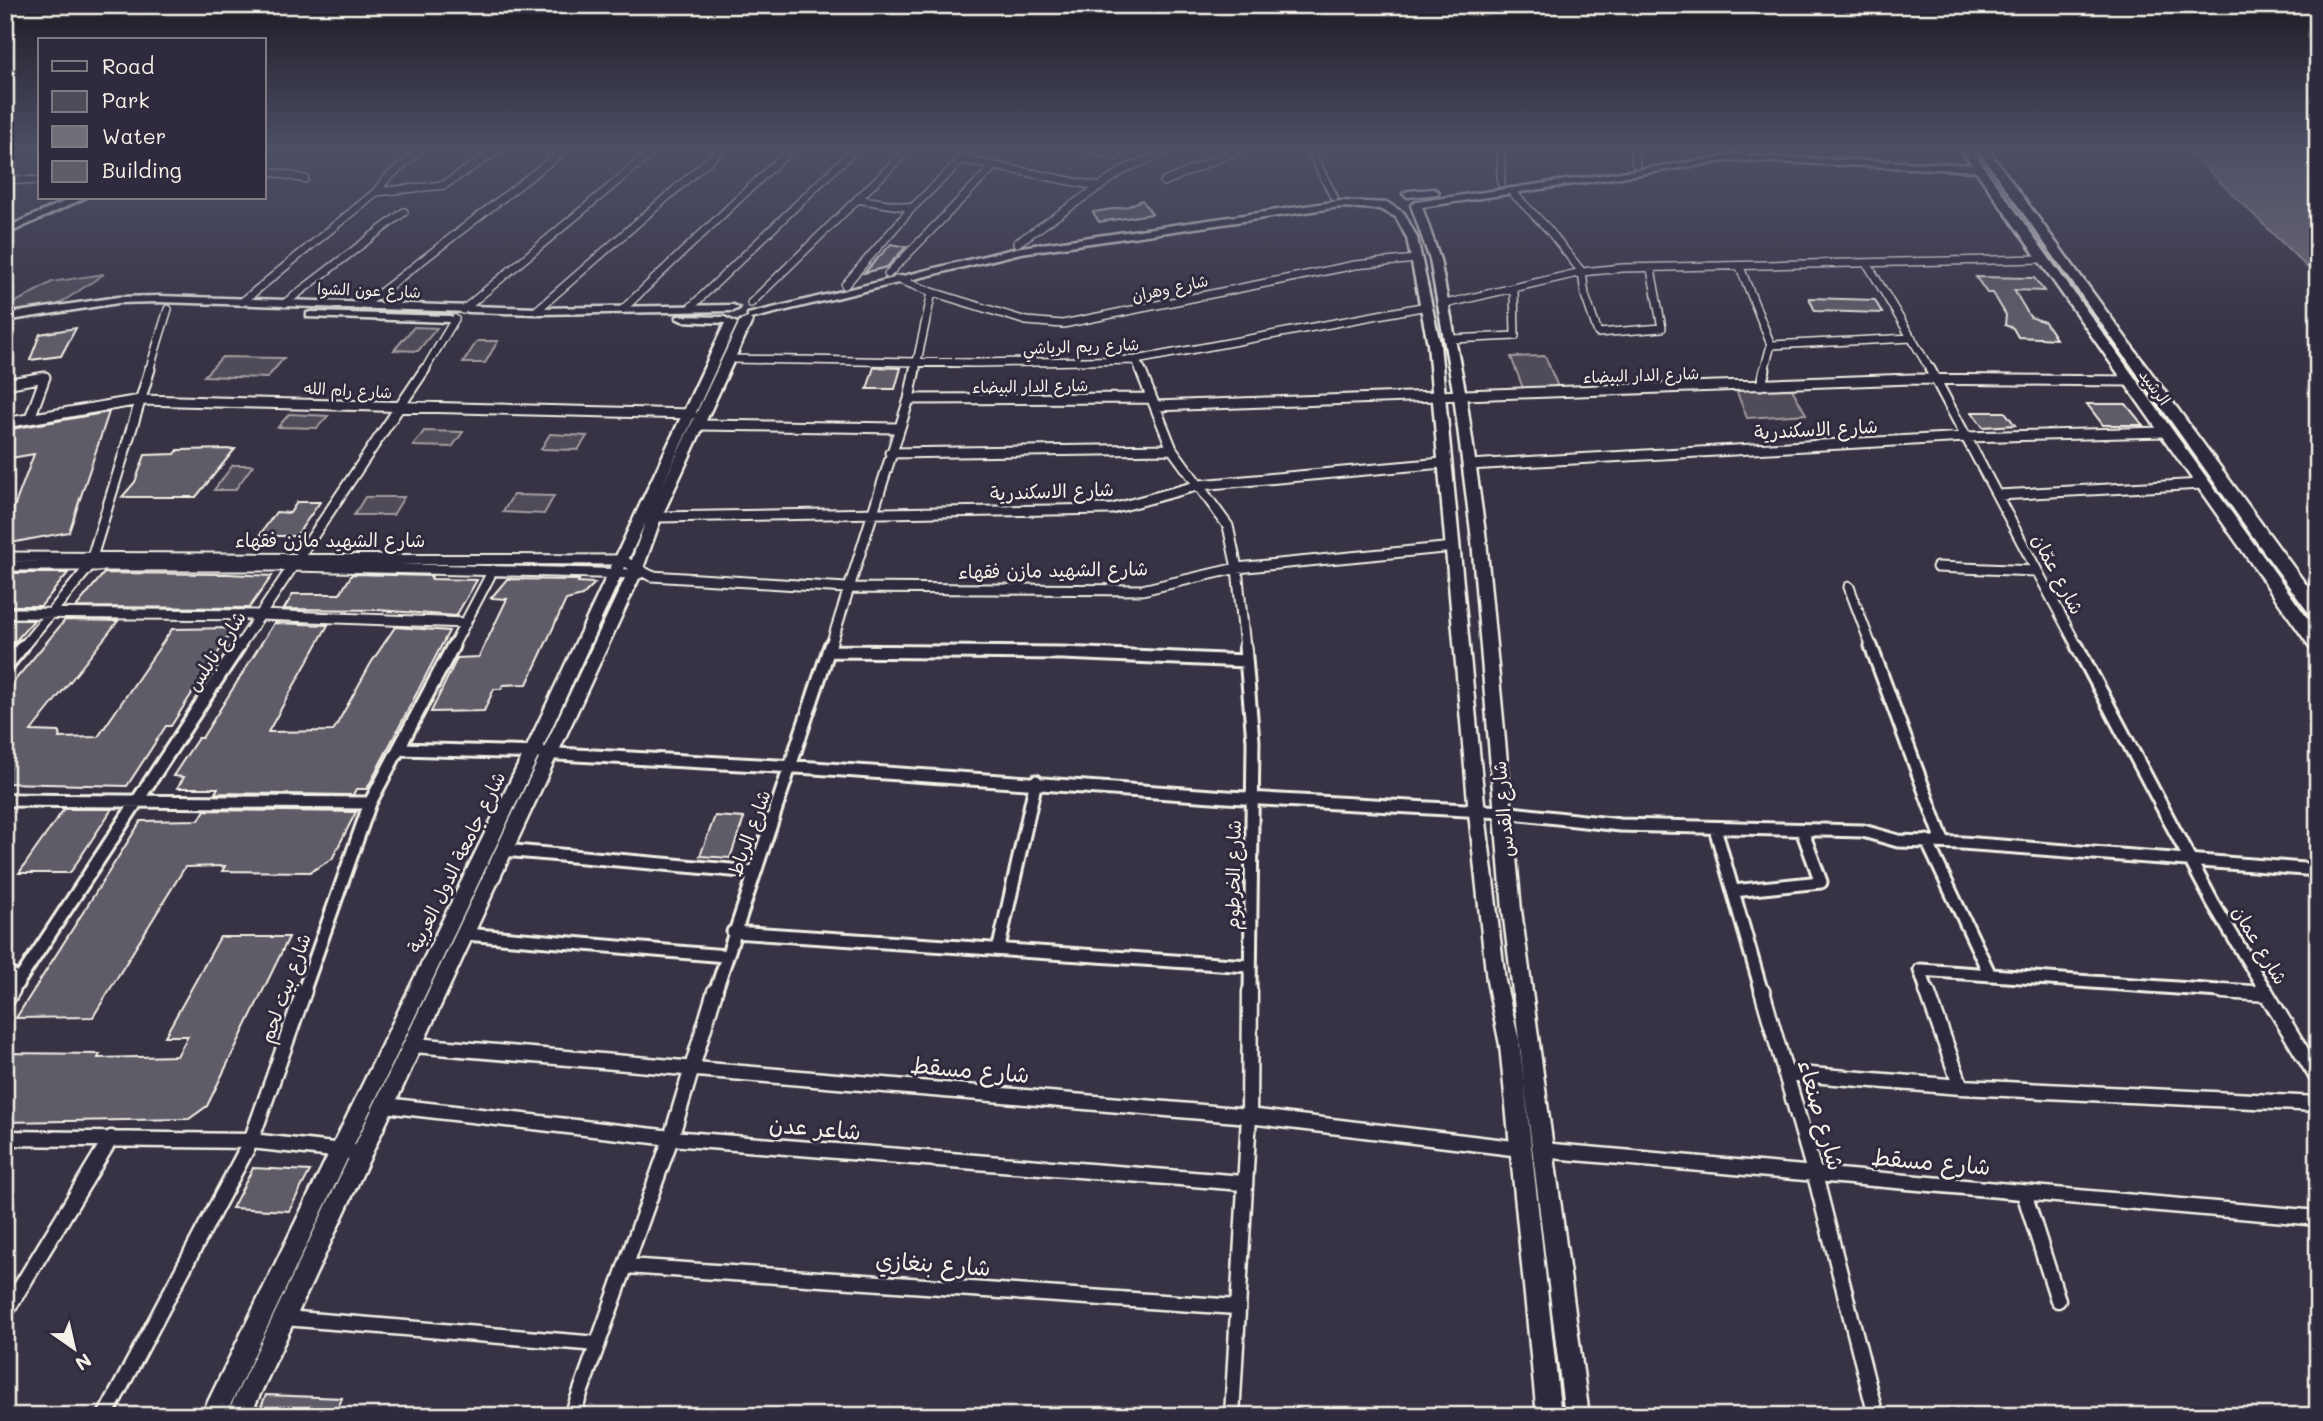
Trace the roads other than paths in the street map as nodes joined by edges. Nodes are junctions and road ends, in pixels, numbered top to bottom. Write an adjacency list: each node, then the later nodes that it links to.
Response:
1 (27, 214): 21 (main road)
2 (44, 214): 22 (main road)
3 (349, 214): 34 (street)
4 (401, 214): 35 (street)
5 (482, 214): 36 (street)
6 (578, 214): 44 (street, شارع نابلس)
7 (647, 214): 42 (street)
8 (722, 214): 41 (street)
9 (787, 214): 39 (street)
10 (842, 214): 43 (street)
11 (907, 214): 31 (street)
12 (951, 214): 30 (street)
13 (1060, 214): 23 (street)
14 (1215, 214): 23 (main road, شارع عون الشوا)
15 (1260, 214): 30 (main road, شارع عون الشوا)
16 (1410, 214): 24 (main road, شارع القدس)
17 (1414, 214): 37 (main road, شارع القدس)
18 (1534, 214): 29 (street)
19 (2012, 214): 25 (main road, الرشيد)
20 (2031, 214): 92 (main road, الرشيد)
21 (5, 224)
22 (5, 232)
23 (1017, 243): 30 (main road, شارع عون الشوا)
24 (1416, 259): 33 (street, شارع وهران); 38 (main road, شارع القدس)
25 (2042, 259): 26 (street); 54 (main road, الرشيد)
26 (1868, 265): 27 (street); 47 (street, شارع عمّان)
27 (1740, 267): 28 (street); 49 (street)
28 (1651, 269): 29 (street); 29 (street)
29 (1582, 272): 32 (street)
30 (893, 277): 31 (main road, شارع عون الشوا); 33 (street); 43 (main road, شارع عون الشوا)
31 (845, 285): 43 (main road, شارع عون الشوا)
32 (1514, 288): 37 (street); 48 (street)
33 (932, 292): 52 (street, شارع الرباط)
34 (242, 302): 35 (main road, شارع عون الشوا); 45 (main road, شارع عون الشوا)
35 (285, 303): 36 (main road, شارع عون الشوا)
36 (366, 304): 44 (main road, شارع عون الشوا)
37 (1445, 304): 48 (main road, شارع القدس)
38 (1427, 306): 51 (street, شارع ريم الرياشي); 58 (main road, شارع القدس)
39 (691, 307): 41 (main road, شارع عون الشوا); 43 (main road, شارع عون الشوا)
40 (168, 309): 44 (main road, شارع عون الشوا); 46 (main road, شارع عون الشوا); 60 (street)
41 (623, 309): 42 (main road, شارع عون الشوا)
42 (536, 311): 44 (main road, شارع عون الشوا)
43 (741, 314): 44 (main road, شارع عون الشوا); 50 (main road, شارع جامعة الدول العربية); 64 (main road, شارع جامعة الدول العربية)
44 (459, 315): 62 (street, شارع نابلس)
45 (5, 318)
46 (5, 324)
47 (1912, 338): 49 (street); 53 (street, شارع عمّان)
48 (1452, 339): 57 (main road, شارع القدس)
49 (1771, 345): 56 (street)
50 (731, 359): 52 (street, شارع ريم الرياشي); 64 (main road, شارع جامعة الدول العربية)
51 (1136, 360): 52 (street, شارع ريم الرياشي); 61 (street, شارع الخرطوم)
52 (916, 361): 59 (street, شارع الرباط)
53 (1936, 380): 54 (street, شارع الدار البيضاء); 56 (street, شارع الدار البيضاء); 68 (street, شارع عمّان)
54 (2128, 381): 67 (main road, الرشيد)
55 (5, 384): 63 (street)
56 (1760, 385): 57 (street, شارع الدار البيضاء)
57 (1460, 396): 58 (street, شارع الدار البيضاء); 72 (main road, شارع القدس)
58 (1438, 397): 61 (street, شارع الدار البيضاء); 71 (main road, شارع القدس)
59 (909, 399): 61 (street, شارع الدار البيضاء); 66 (street, شارع الرباط)
60 (139, 400): 62 (street, شارع رام الله); 63 (street, شارع رام الله); 81 (street)
61 (1153, 402): 69 (street, شارع الخرطوم)
62 (403, 406): 64 (street, شارع رام الله); 80 (street, شارع نابلس)
63 (30, 418): 65 (street, شارع رام الله)
64 (695, 420): 66 (street, شارع رام الله); 84 (main road, شارع جامعة الدول العربية)
65 (5, 423)
66 (897, 428): 70 (street, شارع الرباط)
67 (2165, 432): 68 (street, شارع الاسكندرية); 73 (main road, الرشيد)
68 (1966, 437): 72 (street, شارع الاسكندرية); 75 (street, شارع عمّان)
69 (1172, 450): 70 (street); 74 (street, شارع الخرطوم)
70 (890, 453): 76 (street, شارع الرباط)
71 (1443, 463): 74 (street, شارع الاسكندرية); 78 (main road, شارع القدس)
72 (1469, 465): 107 (main road, شارع القدس)
73 (2203, 484): 75 (street); 95 (main road, الرشيد)
74 (1200, 485): 76 (street, شارع الاسكندرية); 85 (street, شارع الخرطوم)
75 (1998, 495): 87 (street, شارع عمّان)
76 (871, 513): 77 (street, شارع الاسكندرية); 89 (street, شارع الرباط)
77 (659, 517)
78 (1454, 547): 85 (street, شارع الشهيد مازن فقهاء); 108 (main road, شارع القدس)
79 (5, 557): 81 (street, شارع الشهيد مازن فقهاء)
80 (295, 561): 81 (street, شارع الشهيد مازن فقهاء); 84 (street, شارع الشهيد مازن فقهاء); 86 (street, شارع الشهيد مازن فقهاء); 93 (street, شارع نابلس)
81 (90, 562): 82 (street, شارع الشهيد مازن فقهاء); 90 (street)
82 (5, 566)
83 (1937, 567): 87 (street)
84 (632, 569): 86 (street, شارع الشهيد مازن فقهاء); 89 (street, شارع الشهيد مازن فقهاء); 100 (main road, شارع جامعة الدول العربية)
85 (1237, 569): 89 (street, شارع الشهيد مازن فقهاء); 97 (street, شارع الخرطوم)
86 (493, 570): 94 (street, شارع بيت لحم)
87 (2035, 571): 114 (street, شارع عمّان)
88 (1849, 587): 112 (street)
89 (846, 588): 96 (street, شارع الرباط)
90 (52, 612): 91 (street); 93 (street); 98 (street)
91 (5, 613)
92 (2318, 613)
93 (260, 615): 94 (street); 106 (street, شارع نابلس)
94 (466, 623): 99 (street, شارع بيت لحم)
95 (2318, 646)
96 (828, 651): 97 (street); 101 (street, شارع الرباط)
97 (1246, 661): 103 (street, شارع الخرطوم)
98 (5, 668)
99 (401, 749): 100 (street); 105 (street, شارع بيت لحم)
100 (540, 752): 101 (street); 113 (main road, شارع جامعة الدول العربية); 141 (main road, شارع جامعة الدول العربية)
101 (792, 766): 102 (street); 116 (street, شارع الرباط)
102 (1035, 781): 103 (street); 121 (street)
103 (1252, 799): 108 (street); 123 (street, شارع الخرطوم)
104 (5, 800): 106 (street)
105 (370, 803): 106 (street); 140 (street, شارع بيت لحم)
106 (133, 804): 126 (street, شارع نابلس)
107 (1503, 812): 108 (street); 109 (street); 142 (main road, شارع القدس)
108 (1477, 813): 142 (main road, شارع القدس)
109 (1715, 828): 110 (street); 117 (street, شارع صنعاء)
110 (1802, 830): 111 (street); 117 (street)
111 (1927, 841): 112 (street); 125 (street)
112 (1943, 841): 114 (street)
113 (503, 850): 116 (street); 120 (main road, شارع جامعة الدول العربية)
114 (2193, 863): 115 (street); 118 (street, شارع عمّان)
115 (2318, 870)
116 (754, 872): 119 (street, شارع الرباط)
117 (1733, 891): 131 (street, شارع صنعاء)
118 (2213, 903): 127 (street, شارع عمان)
119 (733, 932): 121 (street); 122 (street, شارع الرباط)
120 (465, 934): 122 (street); 129 (main road, شارع جامعة الدول العربية)
121 (999, 947): 123 (street)
122 (726, 956): 130 (street, شارع الرباط)
123 (1249, 966): 136 (street, شارع الخرطوم)
124 (5, 972): 126 (street)
125 (1990, 975): 127 (street); 133 (street)
126 (20, 979): 128 (street, شارع نابلس)
127 (2267, 994): 132 (street, شارع عمان)
128 (5, 1002)
129 (414, 1045): 130 (street, شارع مسقط); 135 (main road, شارع جامعة الدول العربية)
130 (692, 1071): 136 (street, شارع مسقط); 139 (street, شارع الرباط)
131 (1785, 1073): 133 (street); 144 (street, شارع صنعاء)
132 (2318, 1079)
133 (1961, 1087): 134 (street)
134 (2318, 1104)
135 (385, 1105): 139 (street, شاعر عدن); 143 (main road, شارع جامعة الدول العربية)
136 (1249, 1116): 142 (street, شارع مسقط); 145 (street, شارع الخرطوم)
137 (5, 1138): 138 (street)
138 (111, 1138): 140 (street); 151 (street)
139 (671, 1138): 145 (street, شاعر عدن); 148 (street, شارع الرباط)
140 (251, 1141): 141 (street); 154 (street, شارع بيت لحم)
141 (340, 1150): 143 (street); 155 (main road, شارع جامعة الدول العربية)
142 (1531, 1150): 144 (street, شارع مسقط); 159 (main road, شارع القدس); 160 (main road, شارع القدس)
143 (361, 1153): 152 (main road, شارع جامعة الدول العربية)
144 (1815, 1175): 146 (street, شارع مسقط); 161 (street, شارع صنعاء)
145 (1243, 1183): 150 (street, شارع الخرطوم)
146 (2024, 1193): 147 (street, شارع مسقط); 149 (street)
147 (2318, 1218)
148 (626, 1266): 150 (street, شارع بنغازي); 153 (street, شارع الرباط)
149 (2058, 1300)
150 (1237, 1307): 158 (street, شارع الخرطوم)
151 (5, 1312)
152 (285, 1318): 153 (street); 156 (main road, شارع جامعة الدول العربية)
153 (598, 1343): 157 (street, شارع الرباط)
154 (105, 1416)
155 (213, 1416)
156 (238, 1416)
157 (572, 1416)
158 (1232, 1416)
159 (1549, 1416)
160 (1577, 1416)
161 (1876, 1416)

